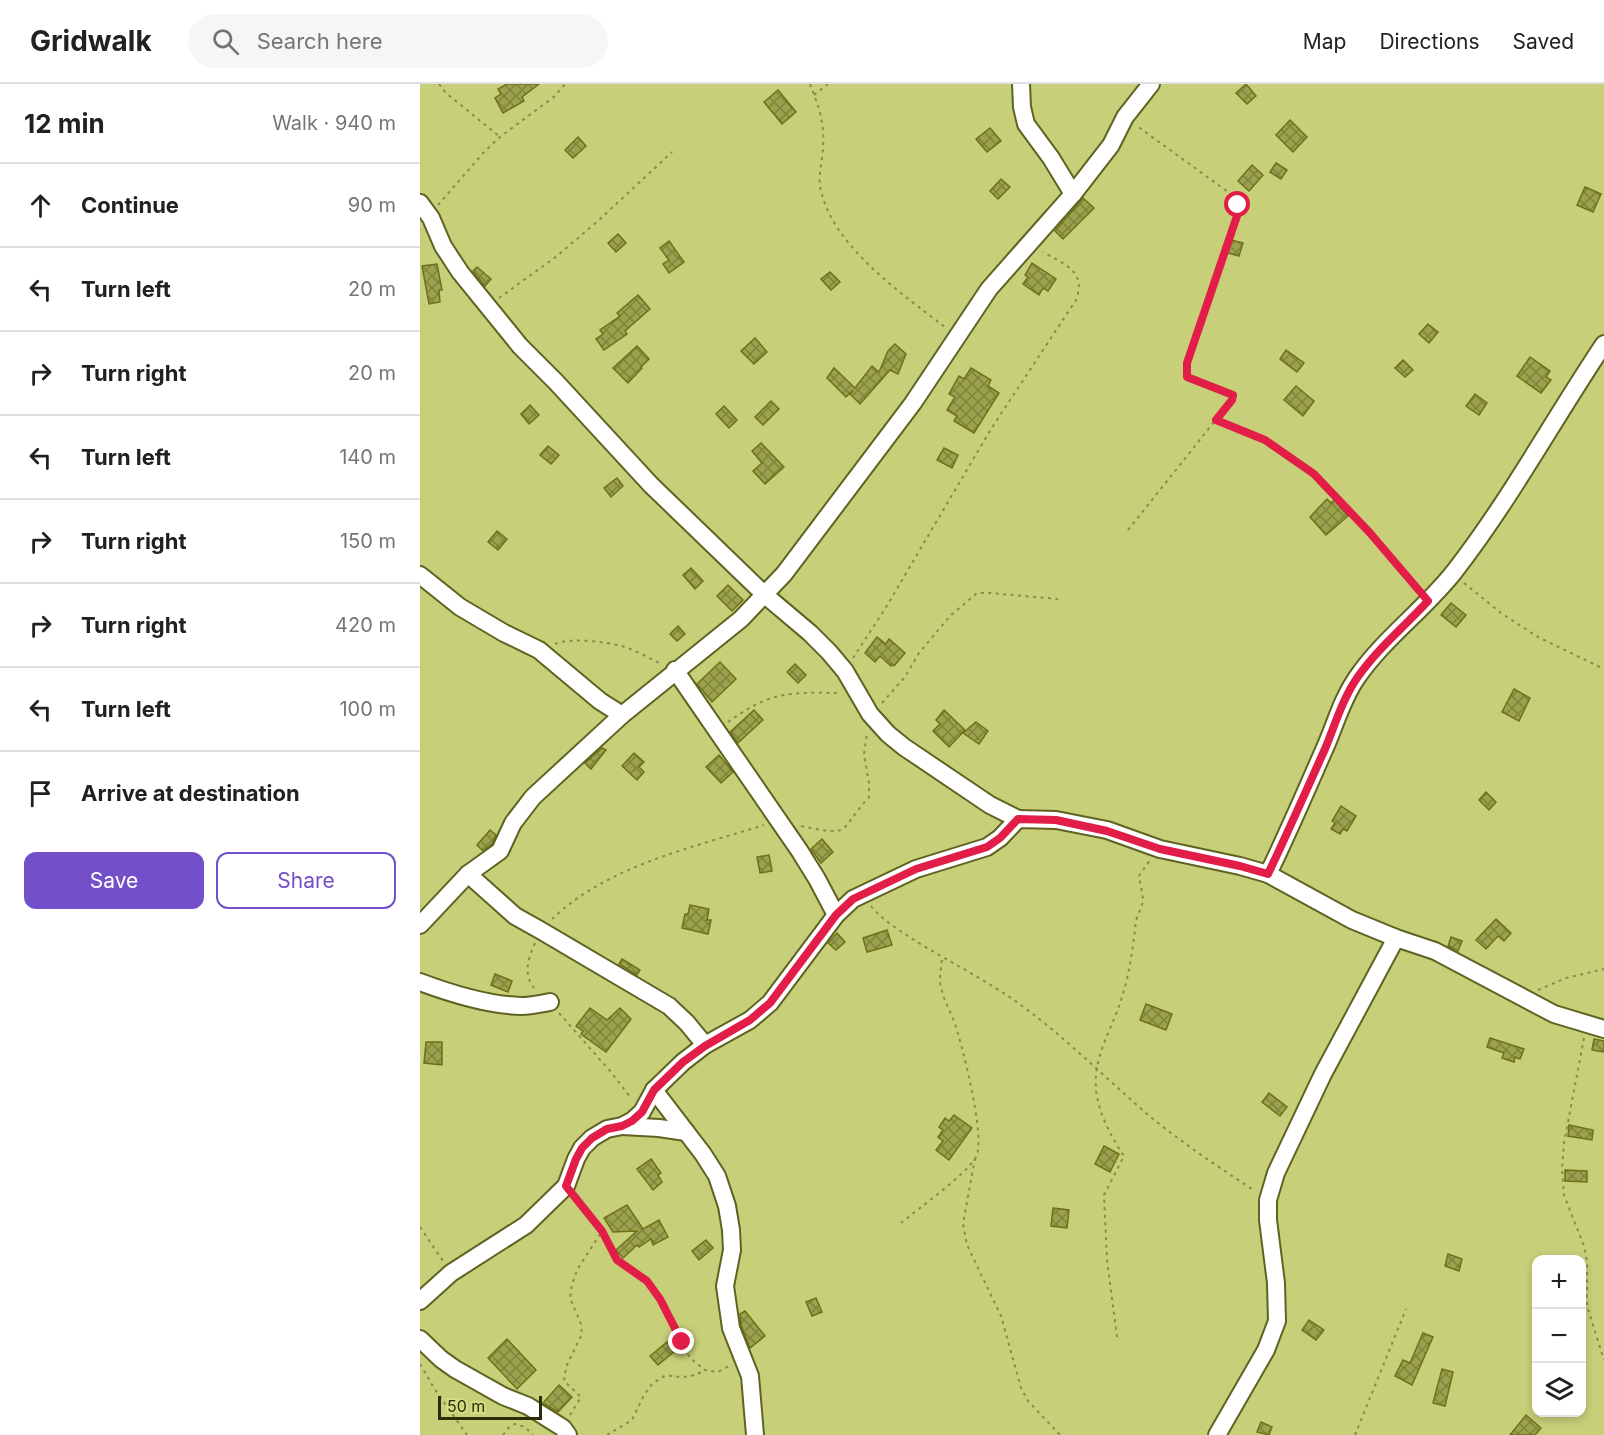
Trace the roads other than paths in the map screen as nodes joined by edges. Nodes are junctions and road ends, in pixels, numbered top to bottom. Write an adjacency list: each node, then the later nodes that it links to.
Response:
1 (1021, 84): 3 (street)
2 (1151, 84): 3 (street)
3 (1073, 194): 6 (street)
4 (420, 203): 8 (street)
5 (1604, 345): 14 (street)
6 (784, 574): 8 (street); 9 (street)
7 (420, 575): 11 (street)
8 (765, 595): 9 (street); 10 (street)
9 (786, 611): 12 (street)
10 (675, 670): 11 (street); 15 (street)
11 (621, 715): 13 (street)
12 (1018, 819): 14 (street); 15 (street)
13 (468, 874): 16 (street); 21 (street)
14 (1268, 874): 17 (street)
15 (836, 915): 21 (street)
16 (420, 925)
17 (1396, 938): 20 (street); 29 (street)
18 (420, 982): 19 (street)
19 (550, 1002)
20 (1604, 1029)
21 (705, 1046): 22 (street)
22 (654, 1090): 23 (street); 24 (street)
23 (622, 1126): 24 (street); 25 (street)
24 (686, 1132): 28 (street)
25 (420, 1300)
26 (420, 1339): 27 (street)
27 (566, 1431)
28 (755, 1435)
29 (1217, 1435)

